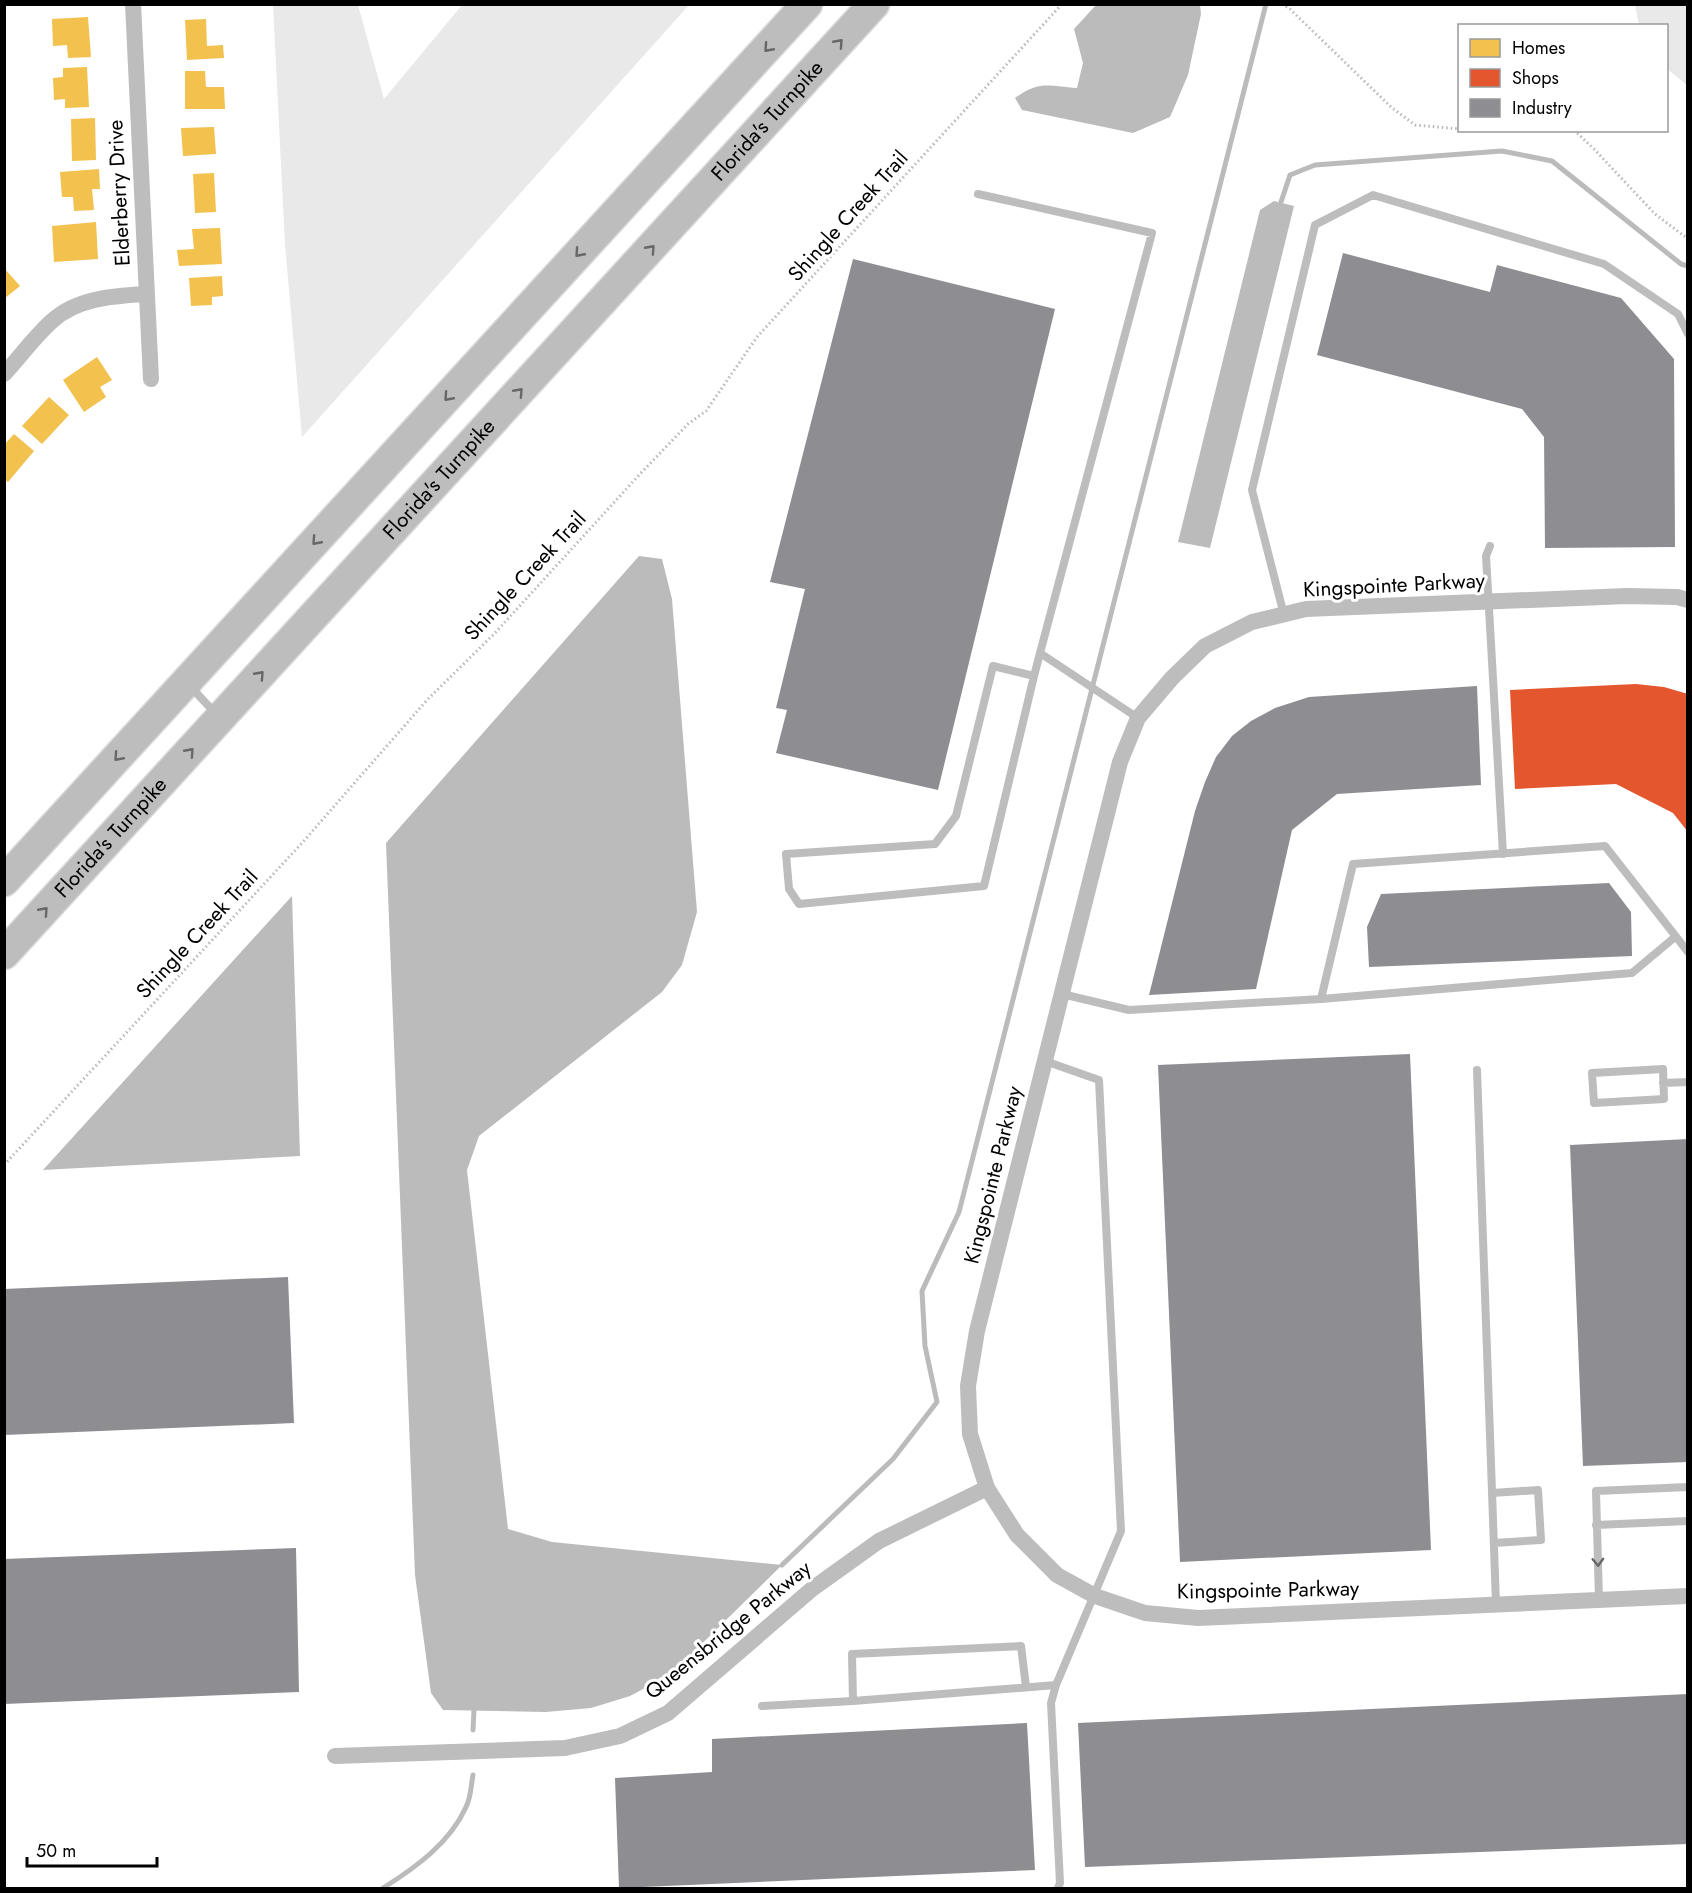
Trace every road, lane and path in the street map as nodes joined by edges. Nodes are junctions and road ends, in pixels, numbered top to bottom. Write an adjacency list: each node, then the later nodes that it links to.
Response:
1 (133, 4): 10 (street, Elderberry Drive)
2 (807, 4): 20 (highway, one-way to 20)
3 (874, 4): 22 (highway, Florida's Turnpike, one-way to 3)
4 (1062, 4): 34 (path, Shingle Creek Trail)
5 (1282, 4): 6 (path)
6 (1458, 129)
7 (1576, 132): 9 (path)
8 (978, 194): 18 (lane)
9 (1688, 239)
10 (146, 294): 12 (street); 13 (street, Elderberry Drive)
11 (1688, 334): 17 (lane)
12 (4, 374)
13 (151, 379)
14 (1490, 546): 16 (lane)
15 (1688, 600): 16 (street, Kingspointe Parkway)
16 (1489, 602): 17 (street, Kingspointe Parkway); 23 (lane)
17 (1284, 615): 21 (street, Kingspointe Parkway)
18 (1040, 653): 19 (lane); 21 (lane)
19 (1034, 676): 19 (lane)
20 (186, 683): 22 (lane); 24 (highway, one-way to 24)
21 (1138, 718): 28 (street, Kingspointe Parkway)
22 (220, 719): 27 (highway, Florida's Turnpike, one-way to 22)
23 (1503, 854): 25 (lane); 29 (lane)
24 (4, 881)
25 (1675, 936): 26 (lane); 29 (lane)
26 (1688, 952)
27 (4, 954)
28 (1062, 994): 29 (lane); 30 (street, Kingspointe Parkway)
29 (1321, 999)
30 (1045, 1061): 36 (street, Kingspointe Parkway); 41 (lane)
31 (1478, 1070): 37 (lane)
32 (1688, 1082): 33 (lane)
33 (1663, 1083): 33 (lane)
34 (4, 1165)
35 (1688, 1487): 39 (lane)
36 (987, 1488): 41 (street, Kingspointe Parkway); 49 (street, Queensbridge Parkway)
37 (1492, 1492): 40 (lane); 40 (lane)
38 (1688, 1521): 39 (lane)
39 (1596, 1525): 43 (lane, one-way to 43)
40 (1494, 1543): 44 (lane)
41 (1095, 1596): 44 (street, Kingspointe Parkway); 45 (lane)
42 (1688, 1596): 43 (street, Kingspointe Parkway)
43 (1599, 1600): 44 (street, Kingspointe Parkway)
44 (1496, 1604)
45 (1056, 1685): 46 (lane); 50 (lane)
46 (1026, 1687): 47 (lane); 47 (lane)
47 (853, 1701): 48 (lane)
48 (762, 1706)
49 (335, 1756)
50 (1058, 1888)

